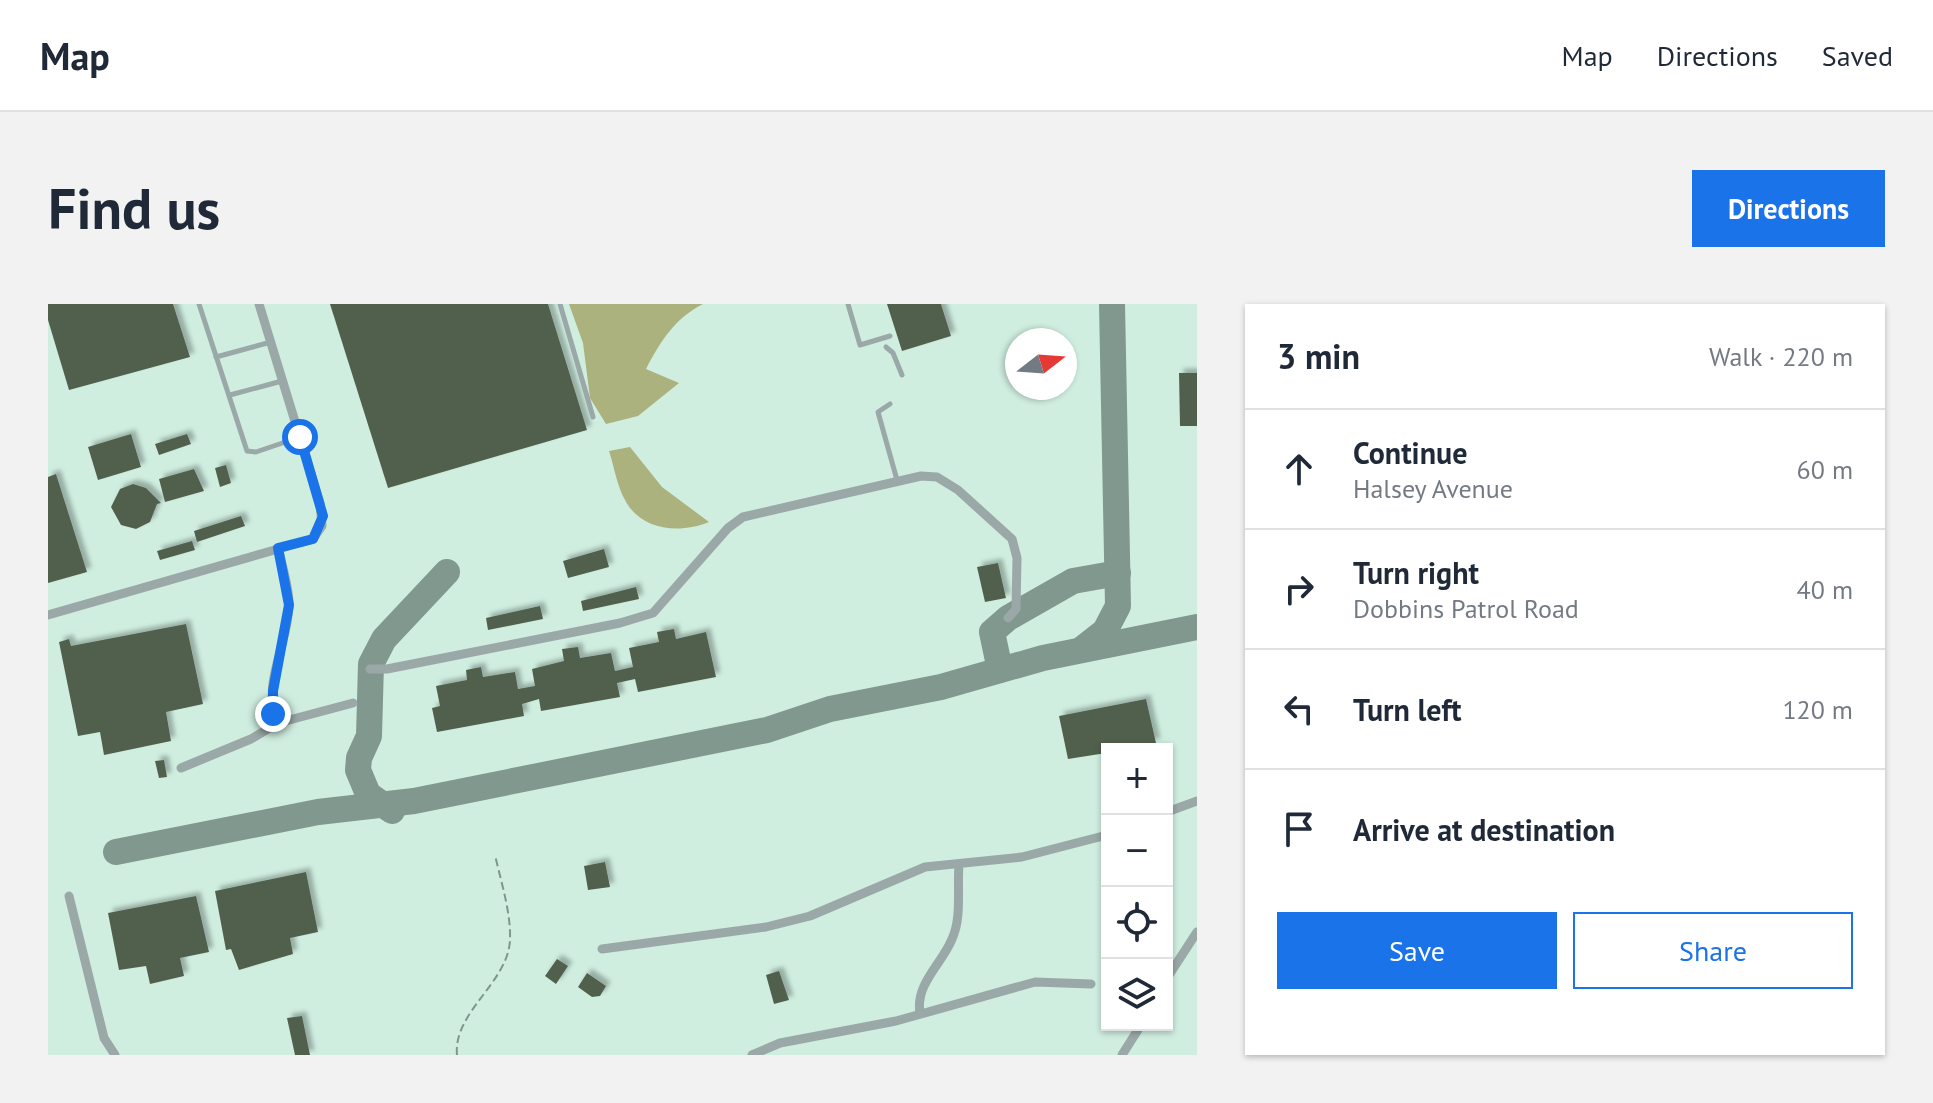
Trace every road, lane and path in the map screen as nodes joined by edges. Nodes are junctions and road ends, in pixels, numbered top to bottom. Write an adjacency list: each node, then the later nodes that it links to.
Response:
1 (199, 304): 8 (lane)
2 (259, 304): 6 (street)
3 (560, 304): 13 (lane)
4 (848, 304): 5 (lane)
5 (890, 336)
6 (271, 342): 8 (lane); 10 (street)
7 (886, 347): 9 (lane)
8 (216, 357): 11 (lane)
9 (902, 375)
10 (283, 380): 11 (lane); 14 (street)
11 (230, 395): 14 (lane)
12 (890, 404): 15 (lane)
13 (593, 417)
14 (300, 437): 16 (street)
15 (897, 480): 18 (street); 19 (street)
16 (278, 548): 17 (street); 21 (street)
17 (48, 615)
18 (1008, 618)
19 (370, 669)
20 (353, 703): 21 (street)
21 (278, 723): 22 (street)
22 (181, 768)
23 (1197, 801): 24 (street)
24 (1173, 810)
25 (1101, 837): 27 (street)
26 (495, 855): 36 (path)
27 (959, 864): 30 (street); 33 (street)
28 (69, 896): 35 (street)
29 (1197, 932): 31 (street)
30 (602, 949)
31 (1173, 969)
32 (1091, 984): 33 (street)
33 (920, 1013): 37 (street)
34 (1137, 1031): 38 (street)
35 (115, 1055)
36 (457, 1055)
37 (752, 1055)
38 (1122, 1055)

